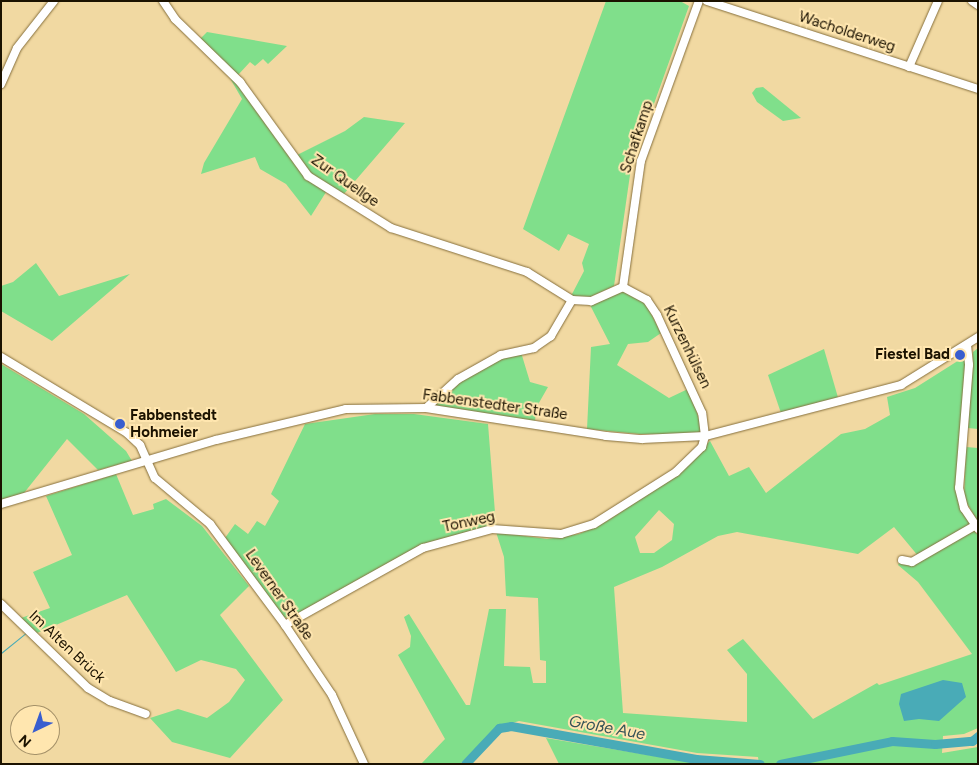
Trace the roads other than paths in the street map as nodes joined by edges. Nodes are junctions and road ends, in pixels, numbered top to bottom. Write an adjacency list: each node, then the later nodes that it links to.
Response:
1 (54, 1): 9 (street)
2 (163, 1): 12 (street, Zur Quellge)
3 (699, 1): 11 (street, Schafkamp)
4 (707, 1): 8 (street, Wacholderweg)
5 (938, 1): 8 (street)
6 (972, 1): 7 (street)
7 (978, 5)
8 (909, 67): 10 (street, Wacholderweg)
9 (1, 84)
10 (978, 89)
11 (623, 287): 12 (street); 17 (street, Kurzenhülsen)
12 (572, 300): 16 (street)
13 (978, 337): 14 (street, Fabbenstedter Straße)
14 (967, 345): 17 (street, Fabbenstedter Straße); 20 (street)
15 (1, 357): 18 (street, Leverner Straße)
16 (426, 408): 17 (street, Fabbenstedter Straße); 18 (street, Fabbenstedter Straße)
17 (706, 436): 23 (street, Tonweg)
18 (147, 461): 19 (street, Fabbenstedter Straße); 23 (street, Leverner Straße)
19 (1, 504)
20 (977, 527): 21 (street)
21 (902, 560)
22 (1, 604): 24 (street, Im Alten Brück)
23 (285, 625): 25 (street, Leverner Straße)
24 (146, 714)
25 (364, 764)

